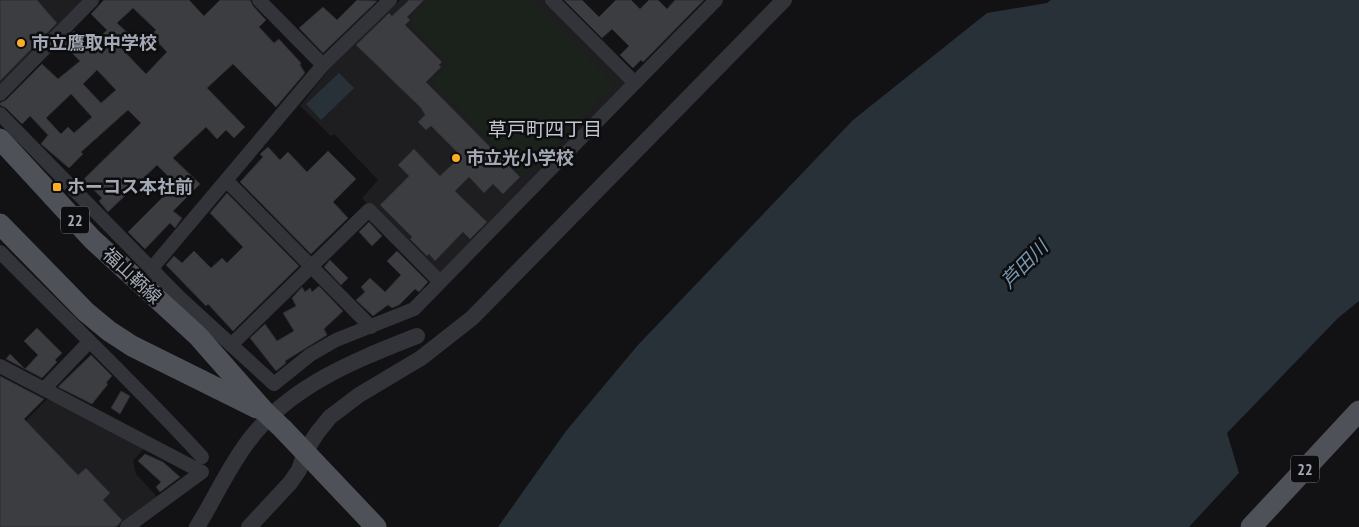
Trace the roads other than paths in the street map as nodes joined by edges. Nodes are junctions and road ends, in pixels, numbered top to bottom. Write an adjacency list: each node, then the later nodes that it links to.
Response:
1 (92, 0): 9 (street)
2 (259, 0): 7 (street)
3 (390, 0): 7 (street)
4 (552, 0): 8 (street)
5 (716, 0): 8 (street)
6 (784, 0): 28 (street)
7 (324, 65): 12 (street)
8 (635, 84): 17 (street)
9 (0, 94)
10 (0, 114): 16 (street)
11 (2, 147): 25 (main road, 福山鞆線 / 22)
12 (227, 181): 15 (street); 16 (street)
13 (0, 224): 18 (main road, 福山鞆線 / 22)
14 (0, 252): 18 (street)
15 (311, 266): 17 (street); 19 (street); 22 (street)
16 (152, 268): 22 (street)
17 (440, 282): 19 (street)
18 (47, 285): 21 (street); 25 (main road, 福山鞆線 / 22)
19 (370, 327): 22 (street)
20 (417, 336): 30 (street)
21 (88, 343): 24 (street); 27 (street)
22 (231, 345)
23 (0, 366): 24 (street)
24 (44, 389): 29 (street)
25 (264, 411): 28 (main road, 福山鞆線 / 22, bridge)
26 (1359, 411): 33 (main road, 22)
27 (202, 457)
28 (311, 459): 31 (street); 32 (main road, 福山鞆線 / 22)
29 (127, 527)
30 (197, 527)
31 (249, 527)
32 (376, 527)
33 (1251, 527)

